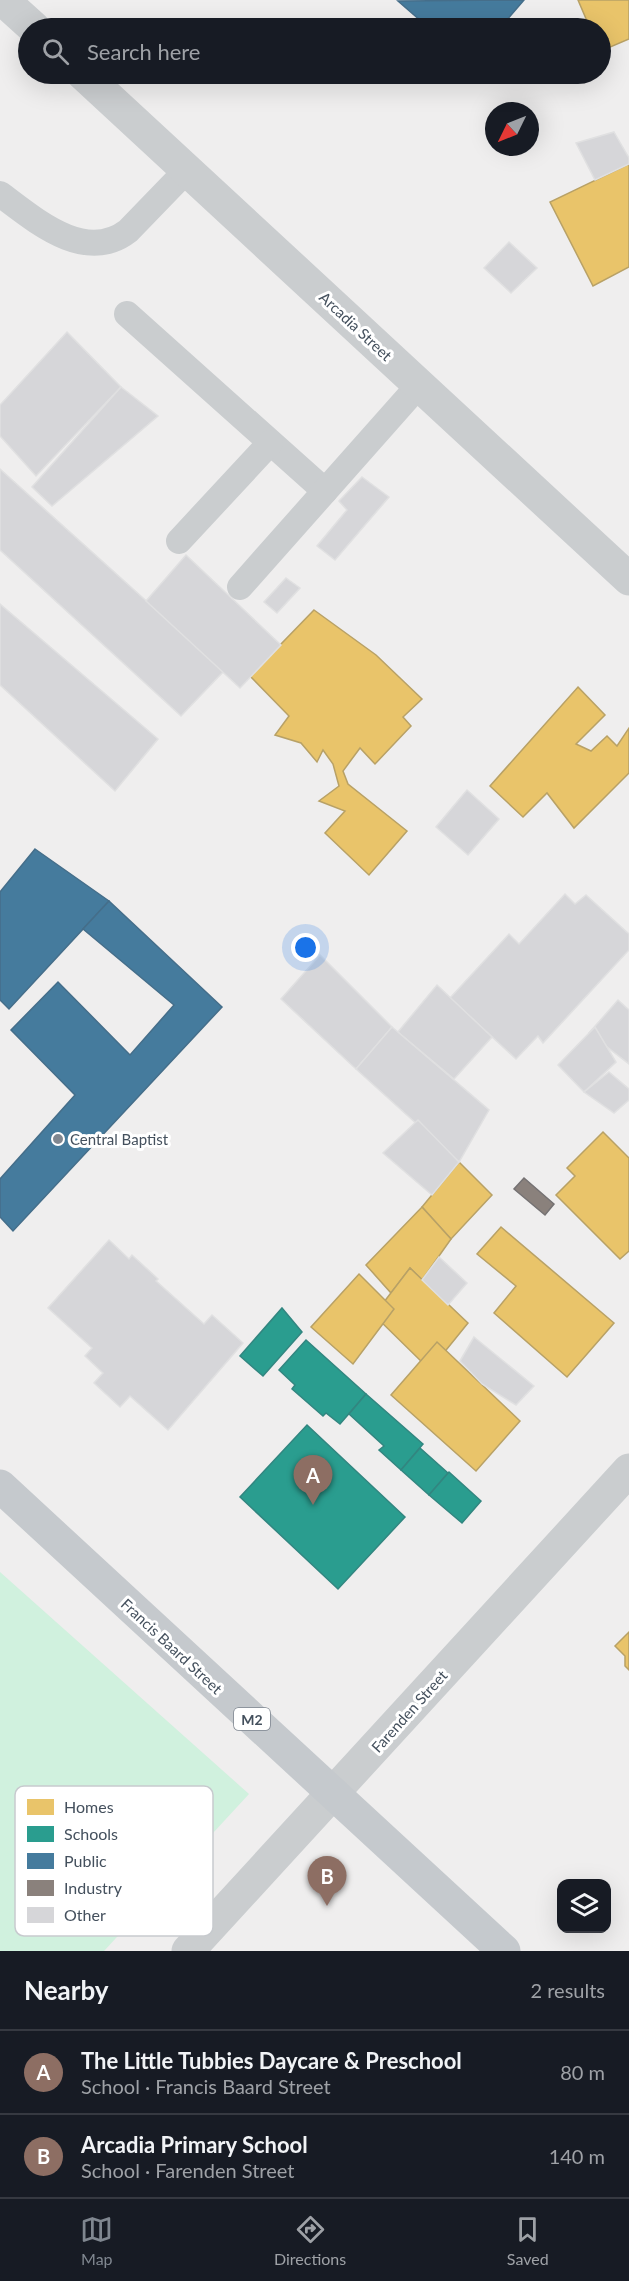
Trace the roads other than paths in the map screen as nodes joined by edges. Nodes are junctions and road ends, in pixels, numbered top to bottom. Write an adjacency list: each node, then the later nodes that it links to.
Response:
1 (3, 0): 2 (street)
2 (23, 18)
3 (94, 84): 4 (street, Arcadia Street)
4 (187, 170): 5 (lane); 7 (street, Arcadia Street)
5 (0, 194)
6 (127, 314): 8 (lane)
7 (419, 385): 9 (lane); 11 (street, Arcadia Street)
8 (270, 443): 9 (lane); 10 (lane)
9 (325, 491): 12 (lane)
10 (179, 541)
11 (629, 579)
12 (240, 587)
13 (629, 1470): 15 (street, Farenden Street)
14 (0, 1486): 15 (main road, Francis Baard Street / M2)
15 (333, 1795): 16 (street, Farenden Street); 19 (main road, Francis Baard Street / M2)
16 (213, 1924)
17 (202, 1936): 18 (street, Farenden Street)
18 (188, 1951)
19 (504, 1951)

